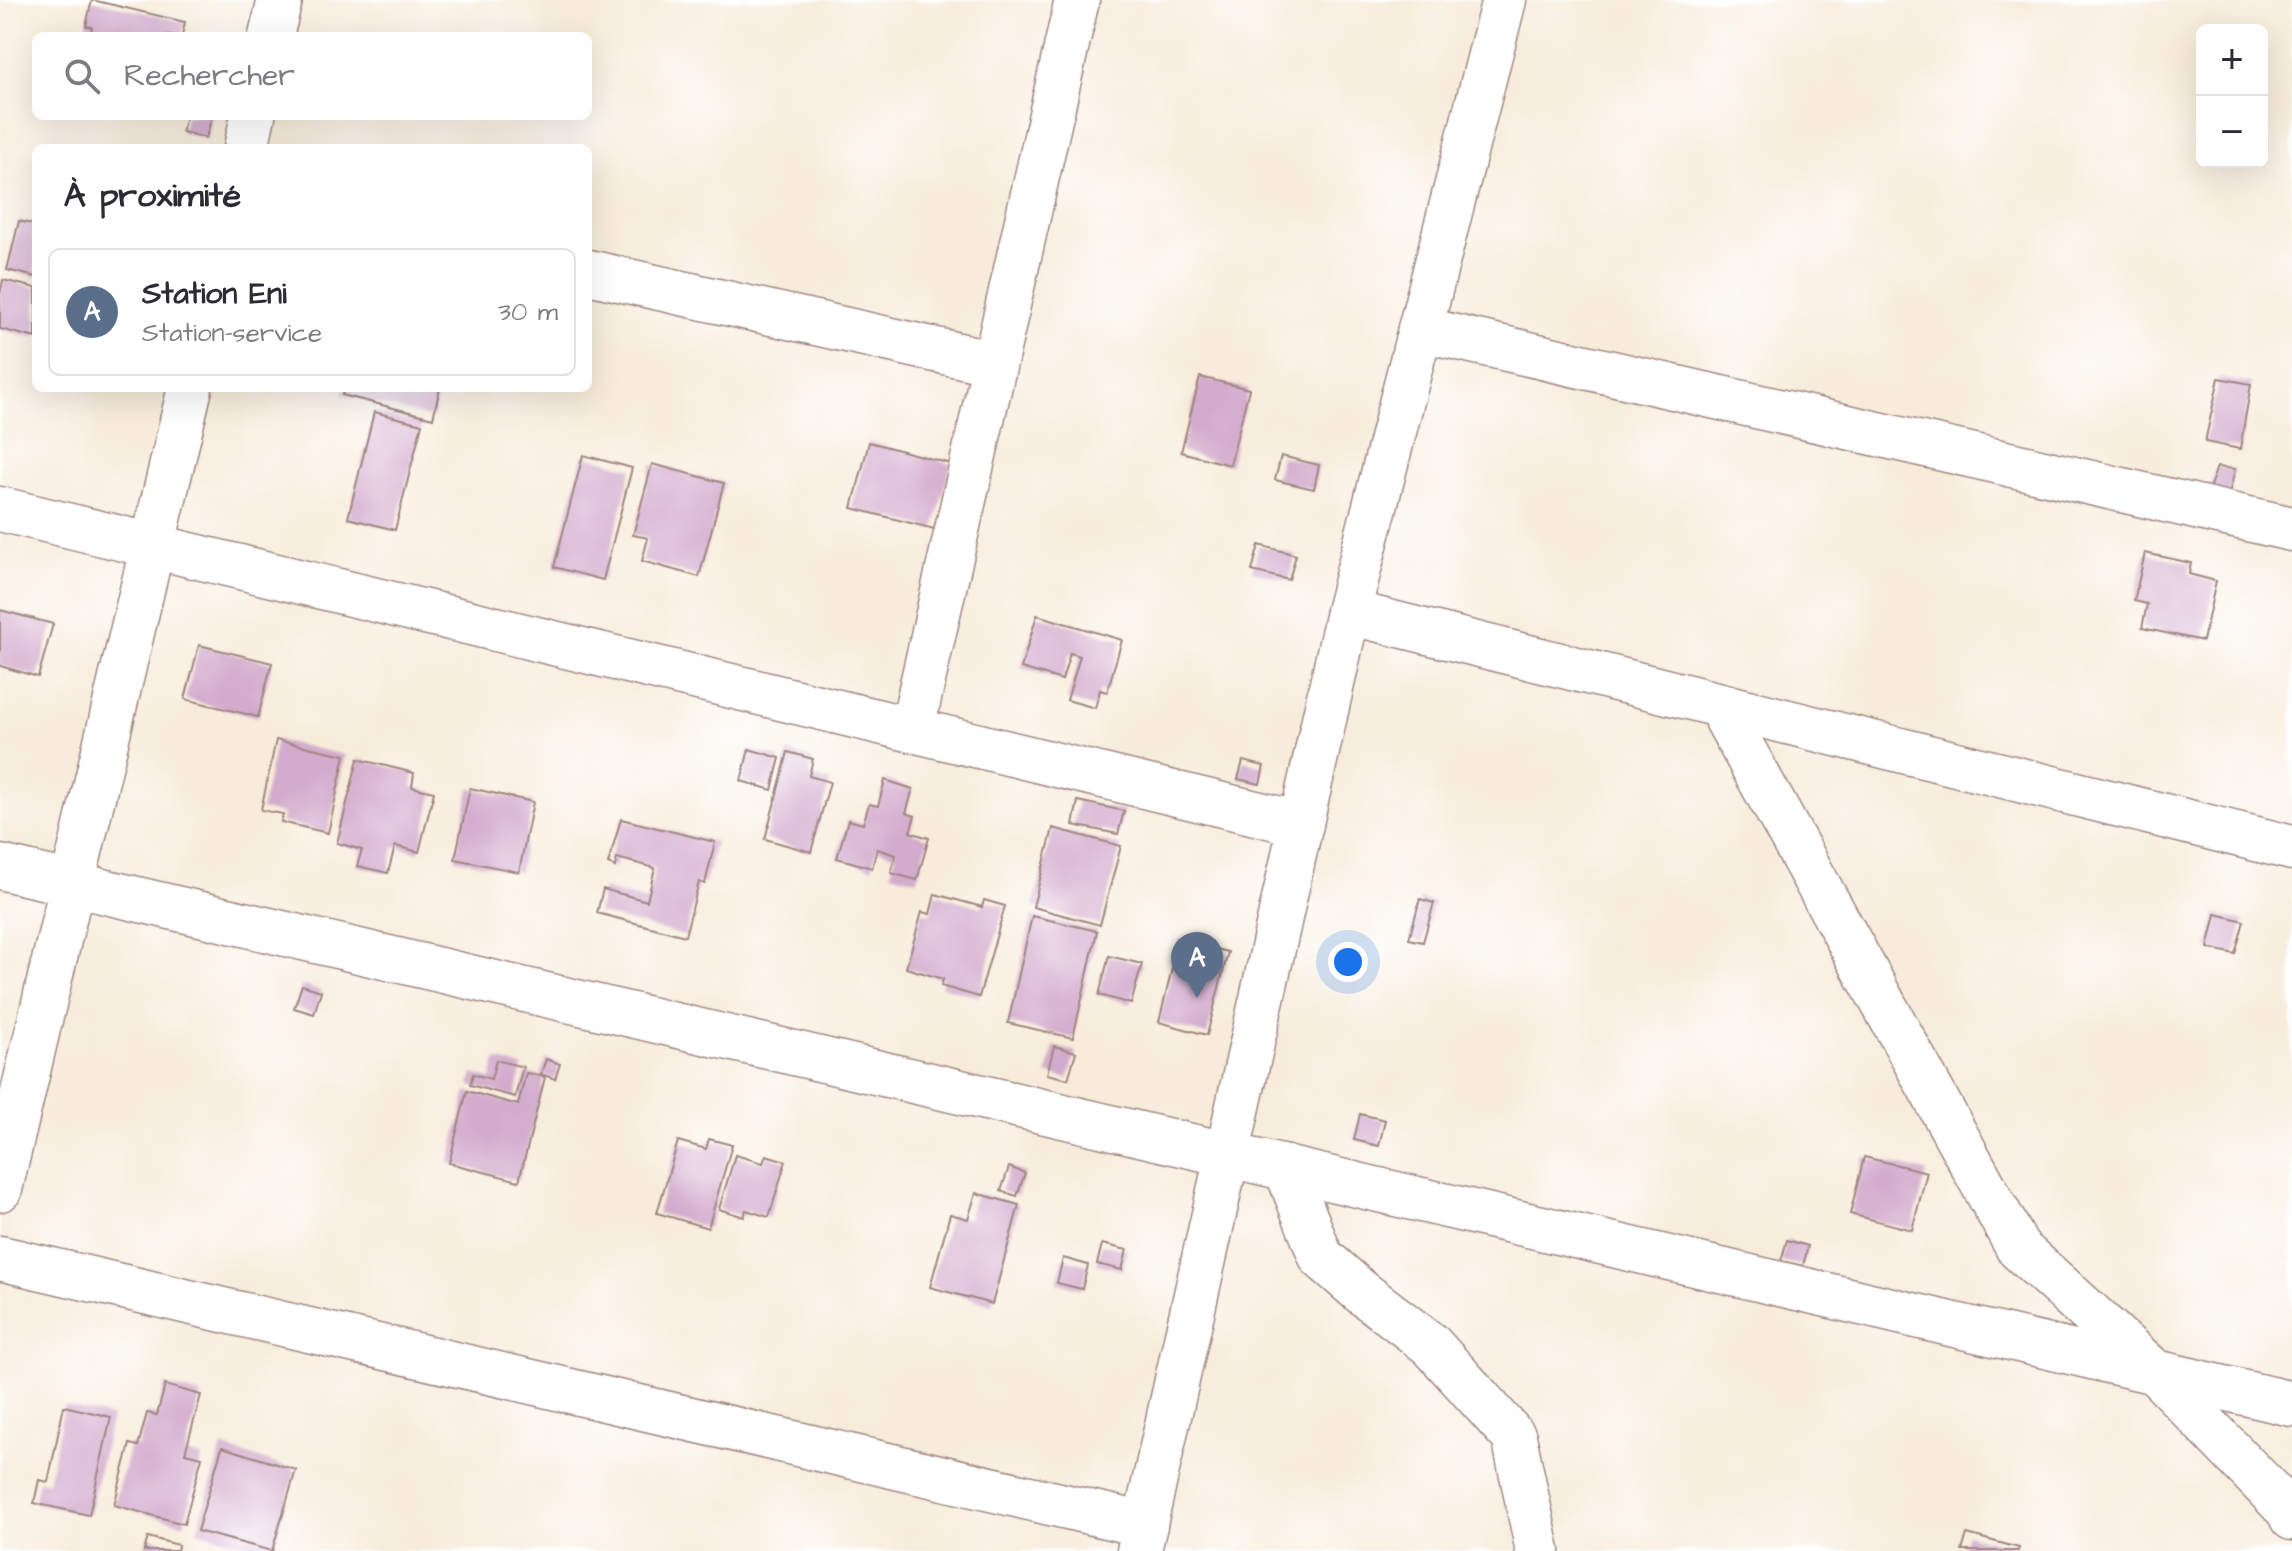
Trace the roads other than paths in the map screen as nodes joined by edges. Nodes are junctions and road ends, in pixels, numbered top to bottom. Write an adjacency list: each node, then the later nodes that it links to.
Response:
1 (280, 0): 4 (street)
2 (1077, 0): 9 (street)
3 (1504, 0): 8 (street)
4 (272, 32)
5 (252, 120): 6 (street)
6 (247, 144)
7 (592, 273): 9 (street)
8 (1420, 329): 12 (street); 14 (street)
9 (994, 363): 16 (street)
10 (189, 392): 13 (street)
11 (0, 509): 13 (street)
12 (2292, 529)
13 (153, 546): 16 (street); 20 (street)
14 (1348, 612): 15 (street); 17 (street)
15 (1719, 705): 18 (street); 25 (street)
16 (912, 729): 17 (street)
17 (1301, 824): 21 (street)
18 (2292, 848)
19 (0, 867): 20 (street)
20 (73, 884): 21 (street); 23 (street)
21 (1226, 1154): 22 (street); 28 (street)
22 (1286, 1168): 25 (street); 29 (street)
23 (0, 1189)
24 (0, 1258): 28 (street)
25 (2155, 1372): 26 (street); 27 (street)
26 (2292, 1404)
27 (2292, 1518)
28 (1142, 1538)
29 (1538, 1551)

